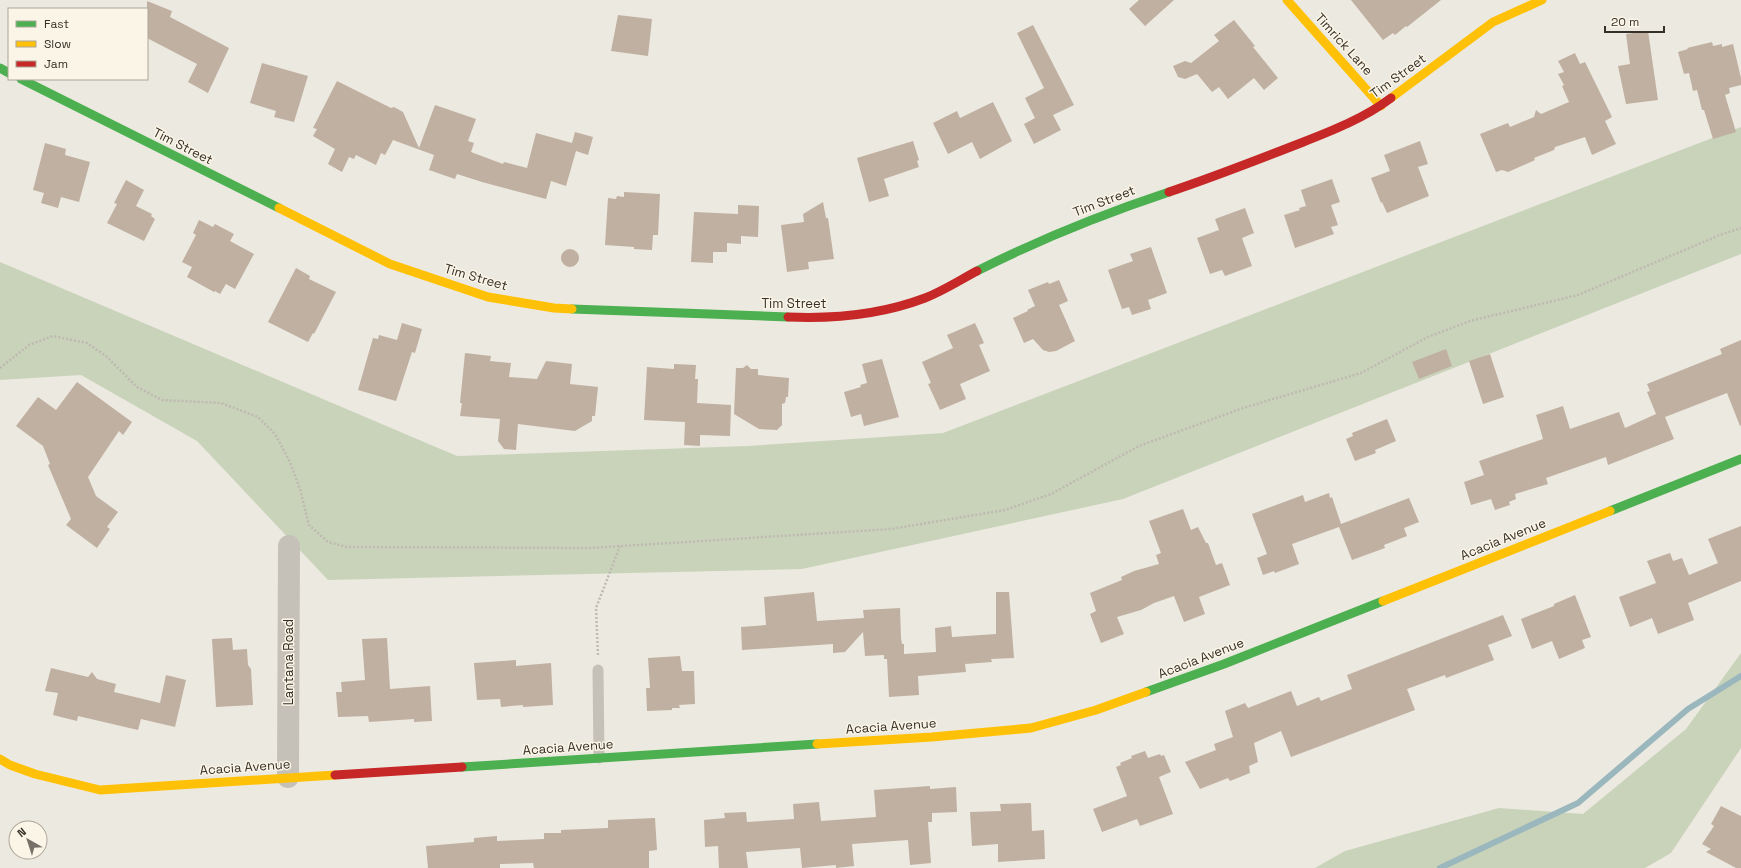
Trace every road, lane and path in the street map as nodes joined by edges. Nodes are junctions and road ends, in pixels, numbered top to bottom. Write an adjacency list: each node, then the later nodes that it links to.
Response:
1 (1287, 0): 4 (street, Timrick Lane)
2 (1542, 0): 4 (street, Tim Street)
3 (23, 80): 4 (street, Tim Street)
4 (1381, 106)
5 (1741, 228): 9 (path)
6 (0, 368): 9 (path)
7 (1741, 460): 11 (street, Acacia Avenue)
8 (289, 546): 13 (street, Lantana Road)
9 (620, 546): 10 (path)
10 (598, 670): 11 (lane)
11 (599, 758): 13 (street, Acacia Avenue)
12 (0, 759): 13 (street, Acacia Avenue)
13 (288, 777)

